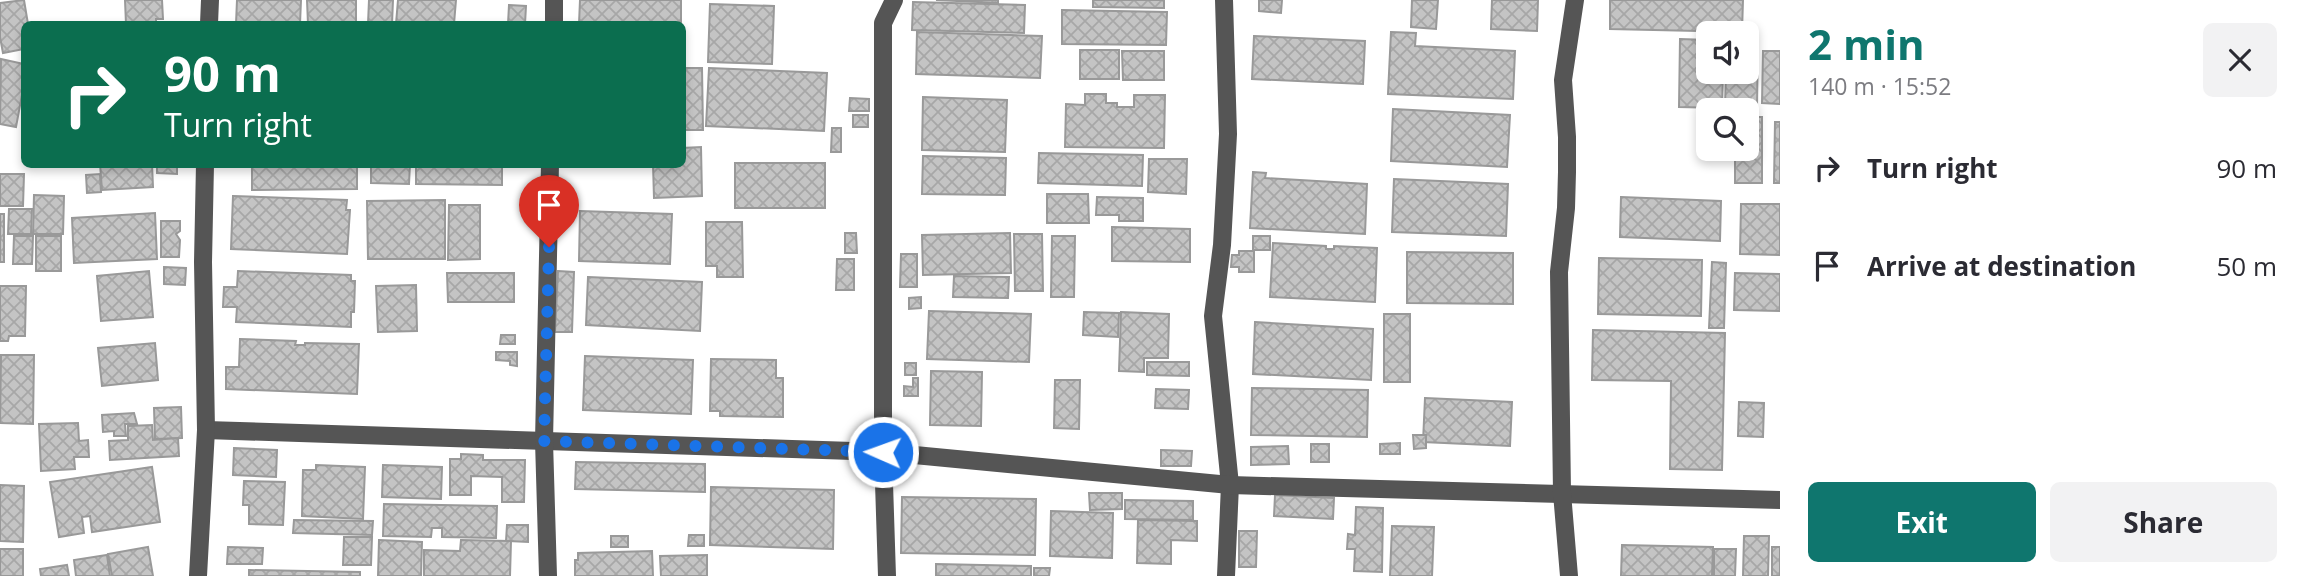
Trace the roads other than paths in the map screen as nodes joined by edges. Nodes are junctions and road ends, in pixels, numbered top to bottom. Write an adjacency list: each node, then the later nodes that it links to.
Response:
1 (210, 0): 6 (street)
2 (554, 0): 7 (street)
3 (894, 0): 12 (street)
4 (1224, 0): 13 (street)
5 (1575, 0): 14 (street)
6 (209, 21)
7 (554, 21)
8 (205, 168): 10 (street)
9 (551, 168): 11 (street)
10 (206, 430): 11 (street); 16 (street)
11 (544, 441): 12 (street); 17 (street)
12 (883, 452): 13 (street); 18 (street)
13 (1230, 485): 14 (street); 19 (street)
14 (1562, 493): 15 (street); 20 (street)
15 (1780, 500)
16 (198, 576)
17 (548, 576)
18 (887, 576)
19 (1226, 576)
20 (1569, 576)

